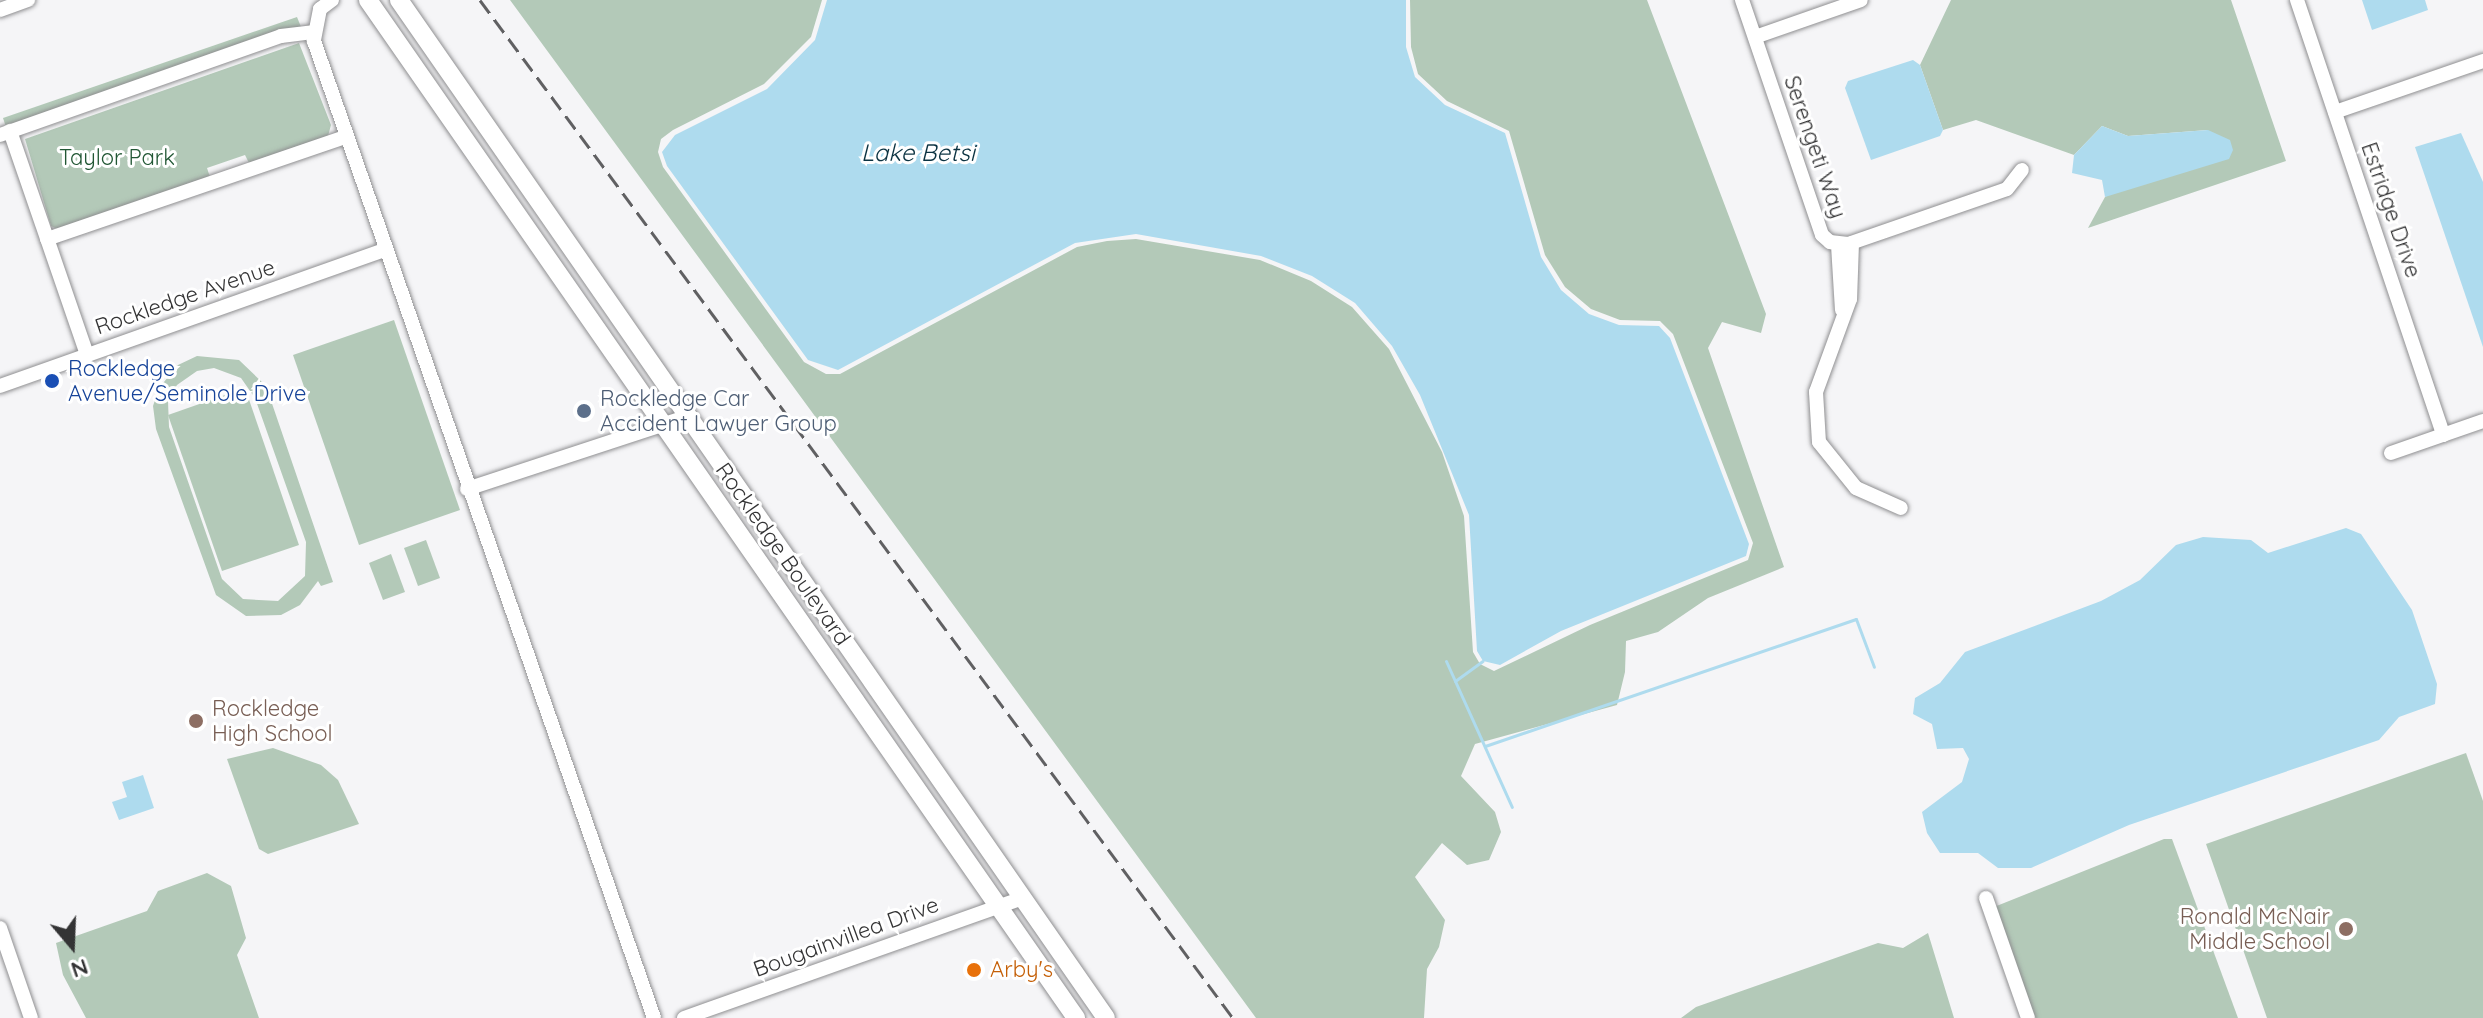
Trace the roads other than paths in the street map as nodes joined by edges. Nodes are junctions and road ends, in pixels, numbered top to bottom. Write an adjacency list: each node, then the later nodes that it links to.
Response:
1 (28, 0): 8 (street)
2 (332, 0): 9 (street)
3 (368, 0): 16 (main road, Rockledge Boulevard)
4 (399, 0): 17 (main road, Rockledge Boulevard)
5 (1742, 0): 10 (street, Serengeti Way)
6 (1861, 0): 10 (street)
7 (2297, 0): 12 (street, Estridge Drive)
8 (0, 10)
9 (313, 36): 13 (street); 14 (street)
10 (1755, 37): 20 (street, Serengeti Way)
11 (2483, 61): 12 (street)
12 (2335, 112): 28 (street, Estridge Drive)
13 (5, 133): 18 (street)
14 (347, 136): 18 (street); 21 (street)
15 (2022, 170): 20 (street, Serengeti Way)
16 (511, 203): 17 (main road); 19 (main road, Rockledge Boulevard)
17 (554, 222): 22 (main road, Rockledge Boulevard)
18 (47, 239): 23 (street)
19 (538, 243): 22 (main road); 27 (main road, Rockledge Boulevard)
20 (1845, 244): 31 (street)
21 (385, 250): 23 (street, Rockledge Avenue); 30 (street)
22 (587, 270): 25 (main road, Rockledge Boulevard)
23 (87, 355): 24 (street, Rockledge Avenue)
24 (0, 386)
25 (689, 416): 27 (street); 33 (main road, Rockledge Boulevard)
26 (2483, 421): 28 (street)
27 (664, 424): 30 (street); 32 (main road, Rockledge Boulevard)
28 (2443, 435): 29 (street)
29 (2391, 453)
30 (467, 489): 41 (street)
31 (1901, 508)
32 (787, 601): 33 (main road); 34 (main road, Rockledge Boulevard)
33 (829, 618): 35 (main road, Rockledge Boulevard)
34 (828, 661): 35 (main road); 38 (main road, Rockledge Boulevard)
35 (872, 681): 36 (main road, Rockledge Boulevard)
36 (1022, 898): 38 (street, Bougainvillea Drive); 44 (main road, Rockledge Boulevard)
37 (1986, 898): 45 (street)
38 (998, 907): 42 (street, Bougainvillea Drive); 43 (main road, Rockledge Boulevard)
39 (0, 928): 40 (street)
40 (31, 1018)
41 (654, 1018)
42 (684, 1018)
43 (1076, 1018)
44 (1106, 1018)
45 (2028, 1018)

